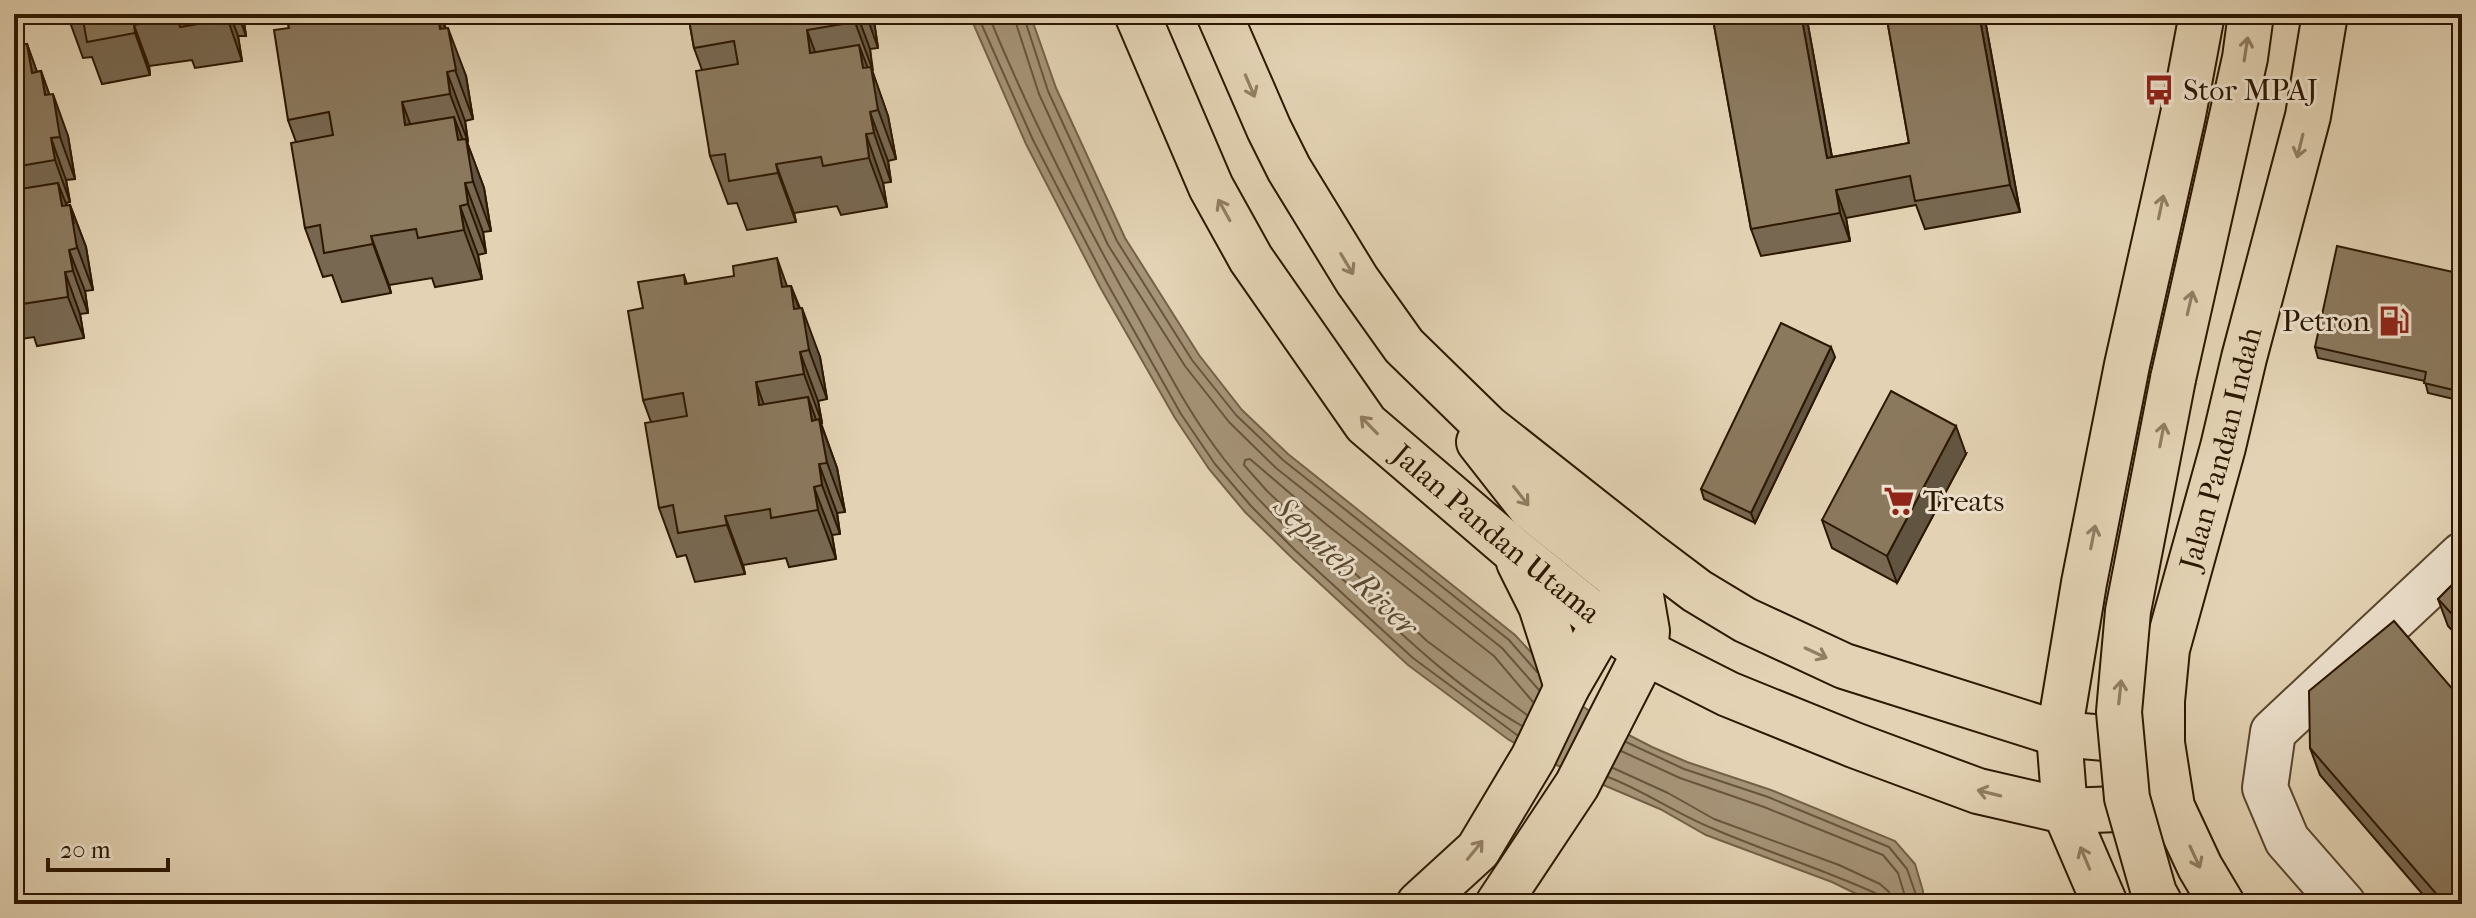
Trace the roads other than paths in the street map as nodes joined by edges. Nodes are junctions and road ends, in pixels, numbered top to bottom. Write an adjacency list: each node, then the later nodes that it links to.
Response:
1 (1137, 14): 7 (main road, Jalan Pandan Utama, one-way to 1)
2 (1219, 14): 6 (main road, one-way to 6)
3 (2202, 14): 9 (main road, one-way to 3)
4 (2251, 14): 25 (main road, one-way to 4, bridge)
5 (2325, 14): 12 (main road, Jalan Pandan Indah, one-way to 12)
6 (1404, 346): 10 (main road); 11 (main road, one-way to 11)
7 (1512, 549): 13 (main road, Jalan Pandan Utama); 15 (main road)
8 (2462, 555): 27 (street)
9 (2084, 583): 12 (main road); 18 (main road)
10 (1697, 591): 11 (main road); 18 (main road, one-way to 18)
11 (1641, 596): 13 (main road); 14 (main road)
12 (2180, 604): 19 (main road, Jalan Pandan Indah)
13 (1604, 623): 14 (main road, Jalan Pandan Utama); 15 (main road)
14 (1645, 652): 16 (main road, Jalan Pandan Utama); 17 (main road)
15 (1567, 687): 22 (main road, one-way to 15)
16 (1728, 694): 17 (main road); 21 (main road, Jalan Pandan Utama, one-way to 16)
17 (1615, 712): 23 (main road)
18 (2059, 734): 19 (main road); 21 (main road)
19 (2162, 743): 20 (main road)
20 (2172, 807): 21 (main road, Jalan Pandan Utama); 26 (main road, one-way to 26)
21 (2065, 811): 24 (main road, one-way to 21)
22 (1419, 904)
23 (1498, 904)
24 (2105, 904)
25 (2160, 904)
26 (2222, 904)
27 (2343, 904)

